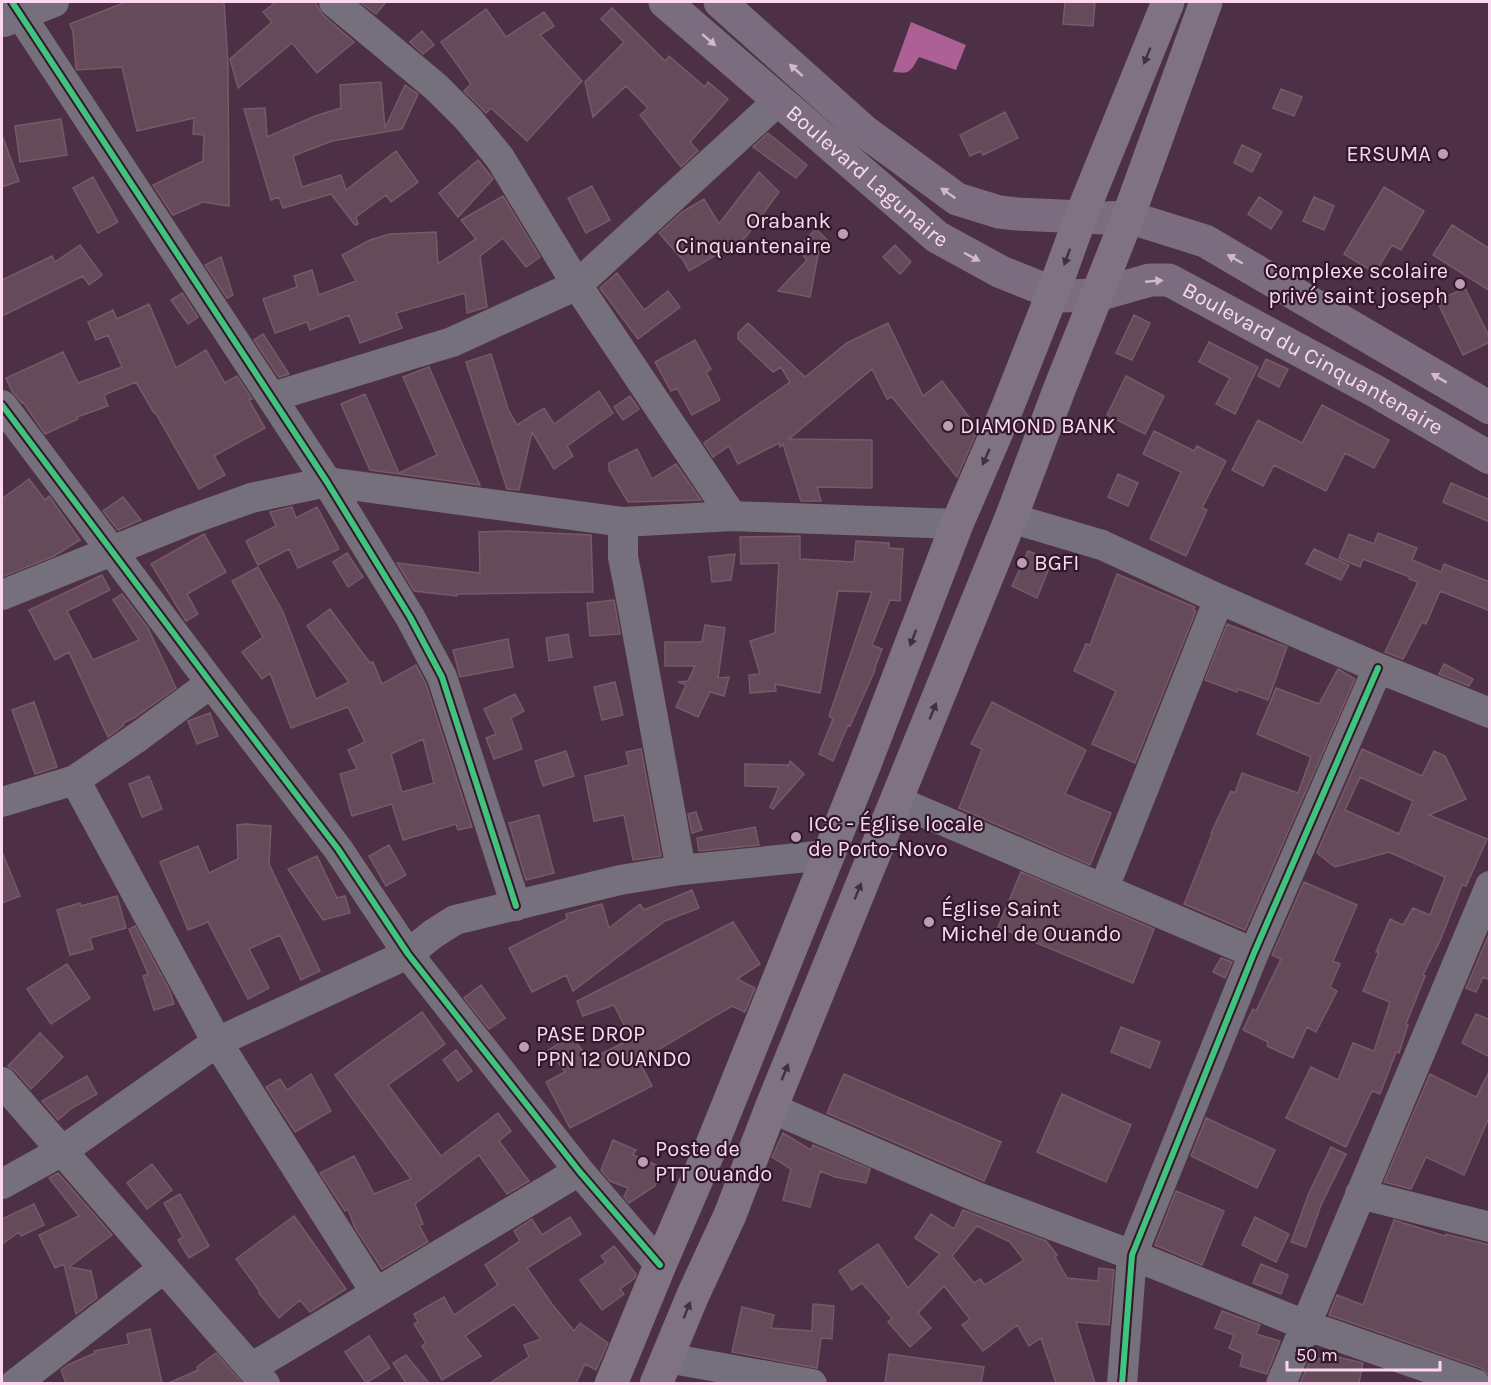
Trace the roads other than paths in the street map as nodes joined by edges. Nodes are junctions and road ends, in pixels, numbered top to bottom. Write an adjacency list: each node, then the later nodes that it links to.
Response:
1 (54, 2): 7 (street)
2 (334, 2): 11 (street)
3 (664, 2): 8 (main road, Boulevard Lagunaire, one-way to 8)
4 (720, 2): 9 (main road, Boulevard Lagunaire, one-way to 4)
5 (1168, 2): 9 (highway, one-way to 9)
6 (1206, 2): 10 (highway)
7 (11, 13): 14 (street)
8 (779, 100): 11 (street); 12 (main road, Boulevard Lagunaire, one-way to 12)
9 (1081, 216): 10 (main road, Boulevard Lagunaire); 12 (highway, one-way to 12)
10 (1128, 217): 13 (highway); 16 (main road, Boulevard du Cinquantenaire, one-way to 10)
11 (577, 285): 14 (street); 19 (street)
12 (1053, 292): 13 (main road, Boulevard Lagunaire); 22 (highway, one-way to 22)
13 (1097, 295): 17 (main road, Boulevard du Cinquantenaire, one-way to 17); 20 (highway)
14 (272, 397): 18 (street)
15 (2, 405): 23 (street)
16 (1490, 408)
17 (1490, 458)
18 (327, 482): 21 (street); 23 (street); 36 (street)
19 (732, 516): 21 (street); 22 (street)
20 (1011, 518): 25 (street); 30 (highway, one-way to 20)
21 (623, 522): 33 (street)
22 (957, 524): 32 (highway, one-way to 32)
23 (113, 551): 24 (street); 27 (street)
24 (2, 595)
25 (1219, 599): 26 (street); 35 (street)
26 (1378, 668): 28 (street); 37 (street)
27 (211, 683): 29 (street); 38 (street)
28 (1490, 712)
29 (75, 780): 31 (street); 39 (street)
30 (897, 801): 35 (street); 41 (highway, one-way to 30)
31 (2, 802)
32 (827, 855): 33 (street); 48 (highway)
33 (681, 870): 36 (street)
34 (1489, 887): 45 (street)
35 (1104, 888): 37 (street)
36 (516, 906): 38 (street)
37 (1254, 953): 47 (street)
38 (408, 954): 39 (street); 43 (street)
39 (217, 1042): 42 (street); 50 (street)
40 (2, 1082): 42 (street)
41 (771, 1108): 47 (street); 52 (highway, one-way to 41)
42 (62, 1151): 44 (street); 49 (street)
43 (579, 1171): 48 (street); 50 (street)
44 (2, 1184)
45 (1360, 1194): 46 (street); 51 (street)
46 (1490, 1227)
47 (1132, 1255): 51 (street); 57 (street)
48 (660, 1265): 55 (highway)
49 (164, 1269): 53 (street); 54 (street)
50 (376, 1293): 53 (street)
51 (1305, 1325): 58 (street); 59 (street)
52 (662, 1371): 56 (street)
53 (258, 1376)
54 (15, 1383)
55 (611, 1383)
56 (812, 1383)
57 (1122, 1383)
58 (1281, 1383)
59 (1475, 1383)

